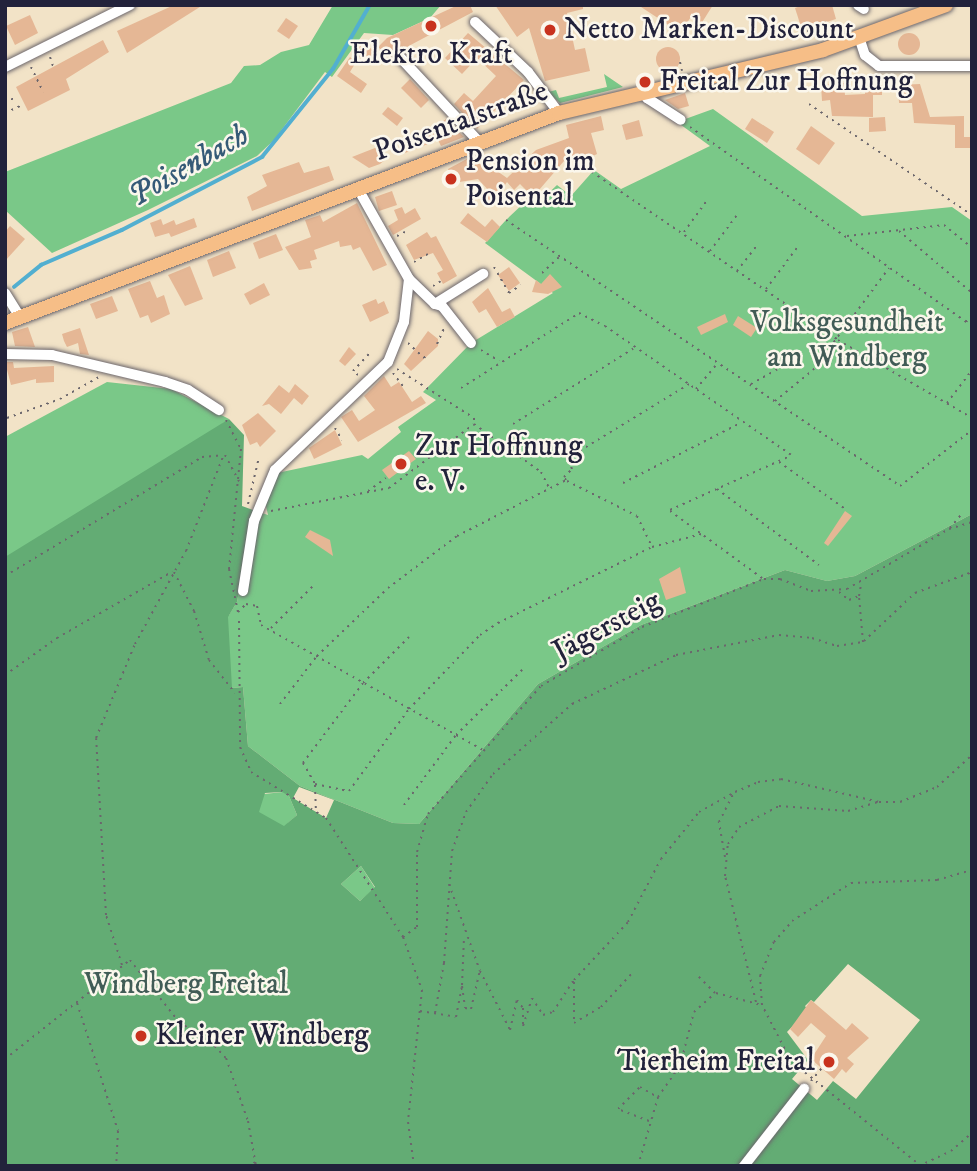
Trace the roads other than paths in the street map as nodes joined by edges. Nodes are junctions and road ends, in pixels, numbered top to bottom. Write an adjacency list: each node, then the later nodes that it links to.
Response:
1 (130, 5): 7 (street)
2 (946, 5): 4 (main road, Poisentalstraße)
3 (475, 22): 9 (street)
4 (859, 37): 6 (street); 8 (main road, Poisentalstraße)
5 (397, 55): 11 (street)
6 (972, 66)
7 (5, 67)
8 (645, 92): 9 (main road, Poisentalstraße); 10 (street)
9 (559, 113): 11 (main road, Poisentalstraße)
10 (681, 120)
11 (480, 143): 12 (main road, Poisentalstraße)
12 (358, 189): 14 (street); 17 (main road, Poisentalstraße)
13 (483, 274): 16 (street)
14 (409, 279): 16 (street); 22 (street)
15 (5, 293): 17 (street)
16 (435, 304): 19 (street)
17 (20, 317): 18 (main road, Poisentalstraße)
18 (5, 323)
19 (471, 344)
20 (5, 355): 21 (street)
21 (219, 410)
22 (243, 591)
23 (808, 1085): 24 (street)
24 (744, 1166)

